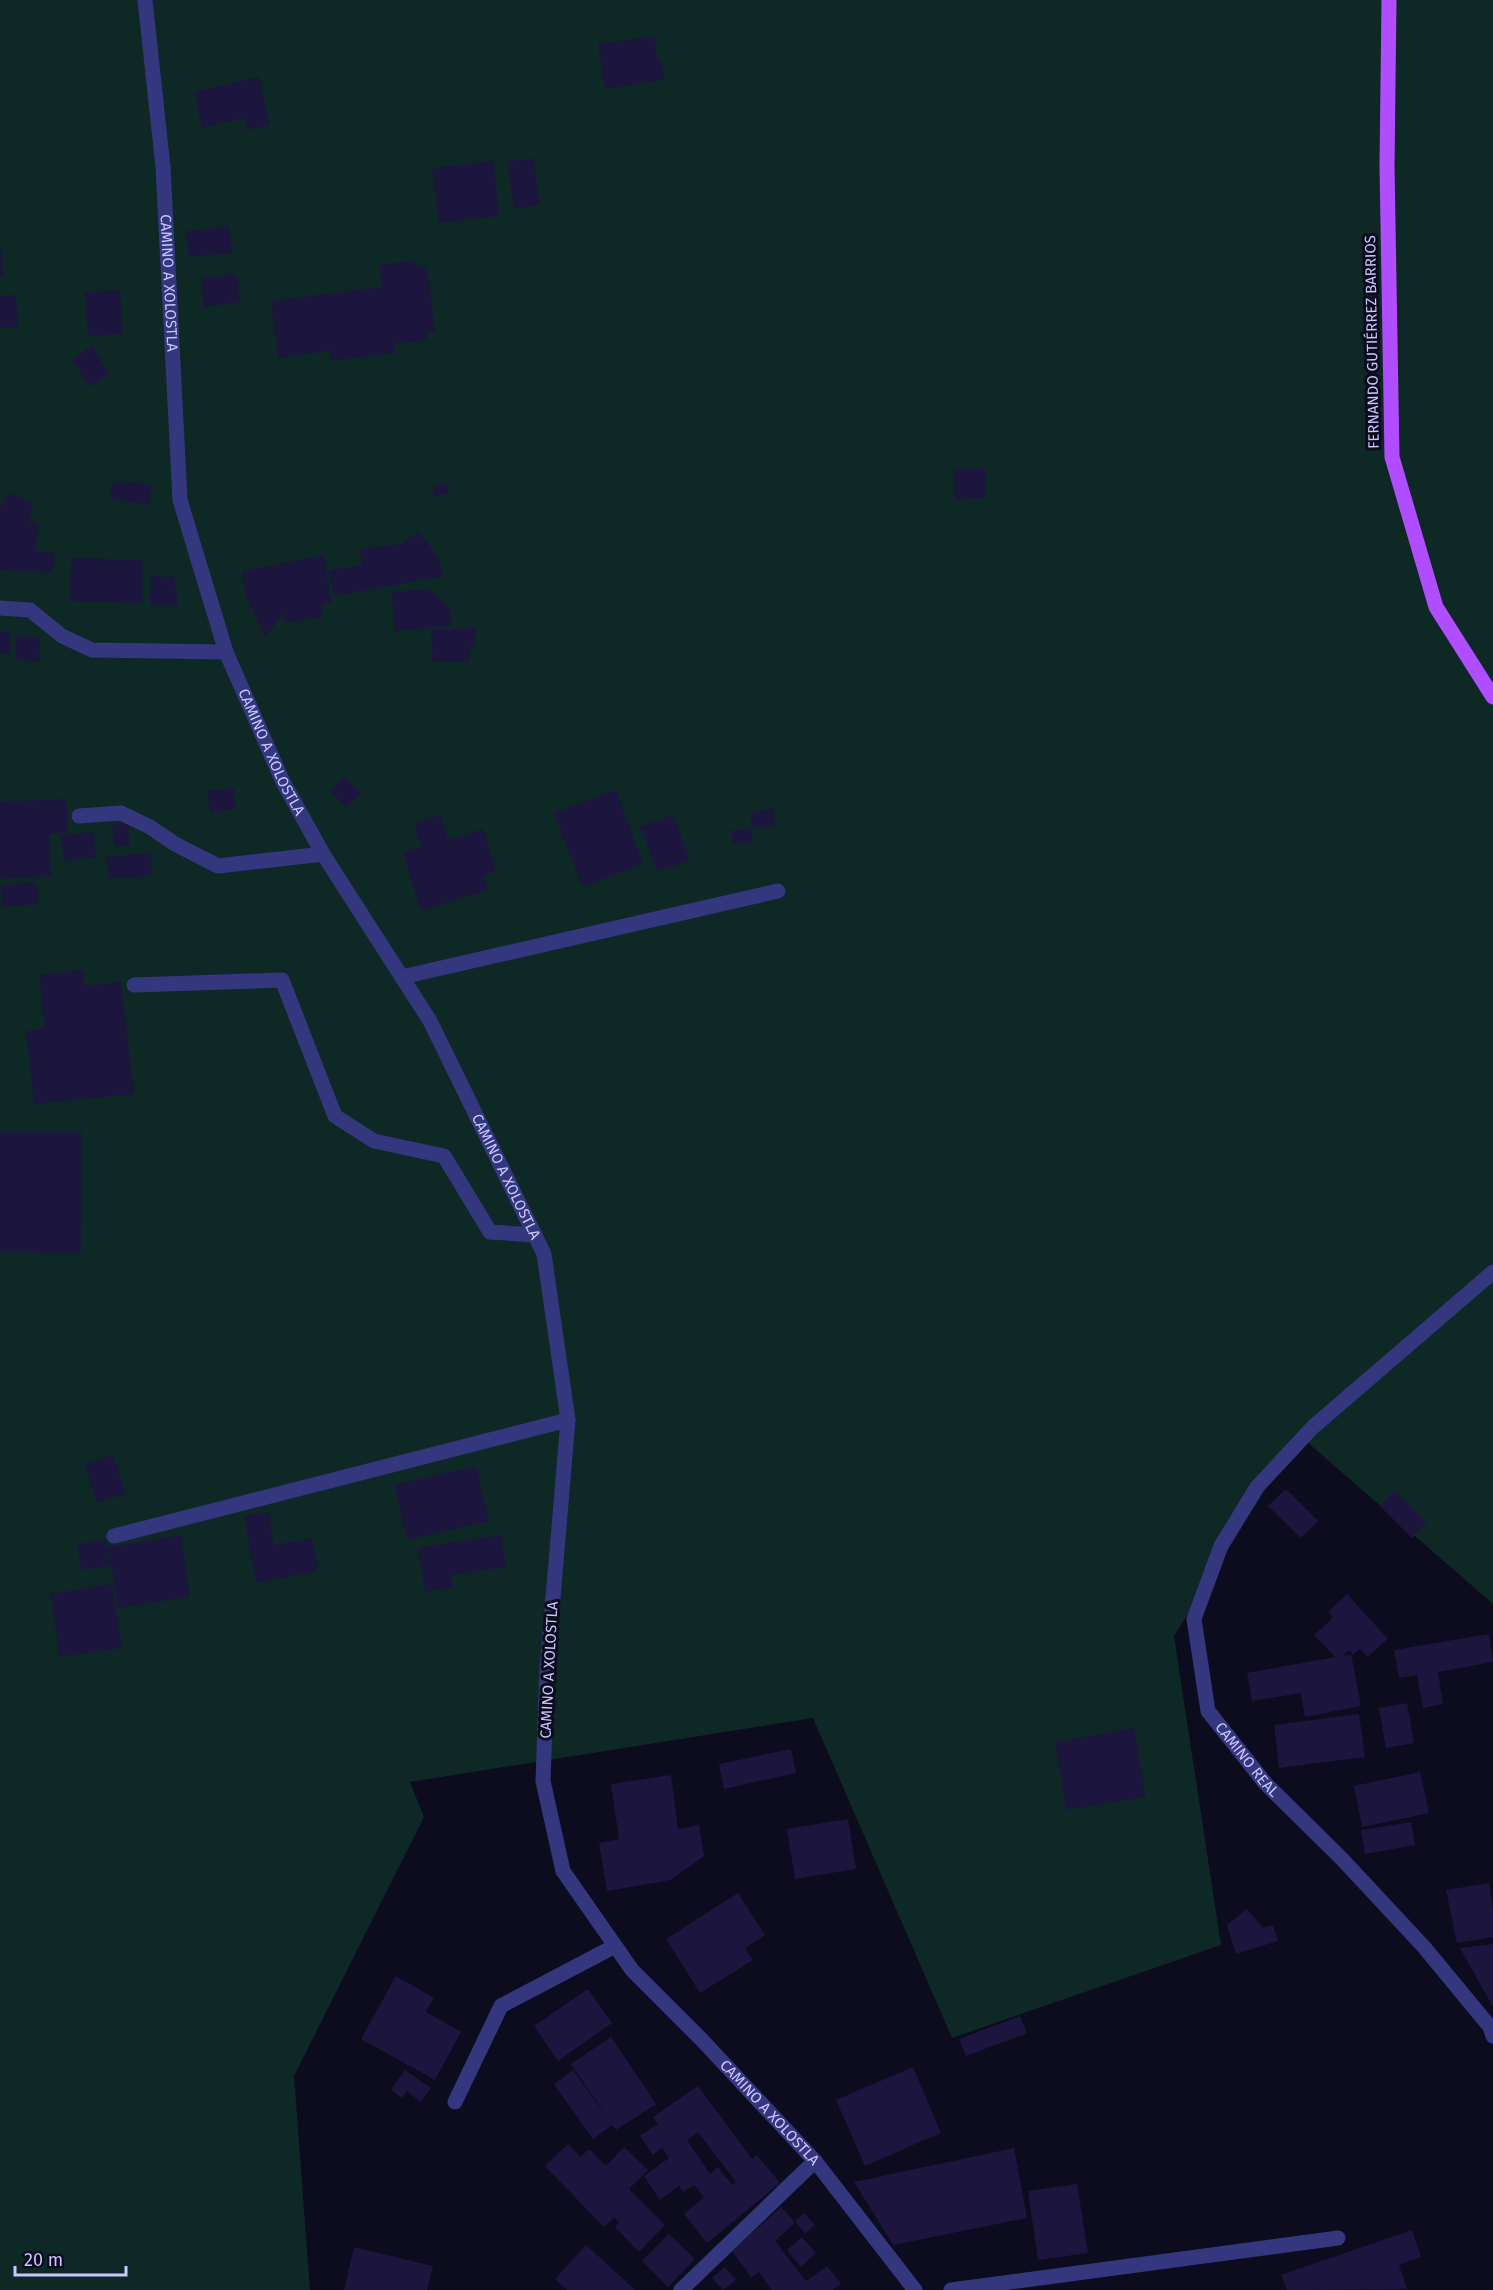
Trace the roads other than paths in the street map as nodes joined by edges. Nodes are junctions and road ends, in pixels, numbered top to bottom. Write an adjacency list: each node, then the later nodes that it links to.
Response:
1 (145, 0): 4 (street, CAMINO A XOLOSTLA)
2 (1389, 0): 5 (main road, FERNANDO GUTIÉRREZ BARRIOS)
3 (0, 608): 4 (street)
4 (226, 652): 7 (street, CAMINO A XOLOSTLA)
5 (1493, 697)
6 (79, 816): 7 (street)
7 (323, 854): 9 (street, CAMINO A XOLOSTLA)
8 (778, 891): 9 (street)
9 (402, 977): 11 (street, CAMINO A XOLOSTLA)
10 (134, 985): 11 (street)
11 (534, 1235): 13 (street, CAMINO A XOLOSTLA)
12 (1493, 1272): 16 (street, CAMINO REAL)
13 (568, 1420): 14 (street); 15 (street, CAMINO A XOLOSTLA)
14 (114, 1536)
15 (615, 1946): 17 (street); 18 (street, CAMINO A XOLOSTLA)
16 (1493, 2036)
17 (455, 2102)
18 (815, 2161): 20 (street); 21 (street, CAMINO A XOLOSTLA)
19 (1338, 2238): 22 (street)
20 (681, 2290)
21 (915, 2290)
22 (951, 2290)

